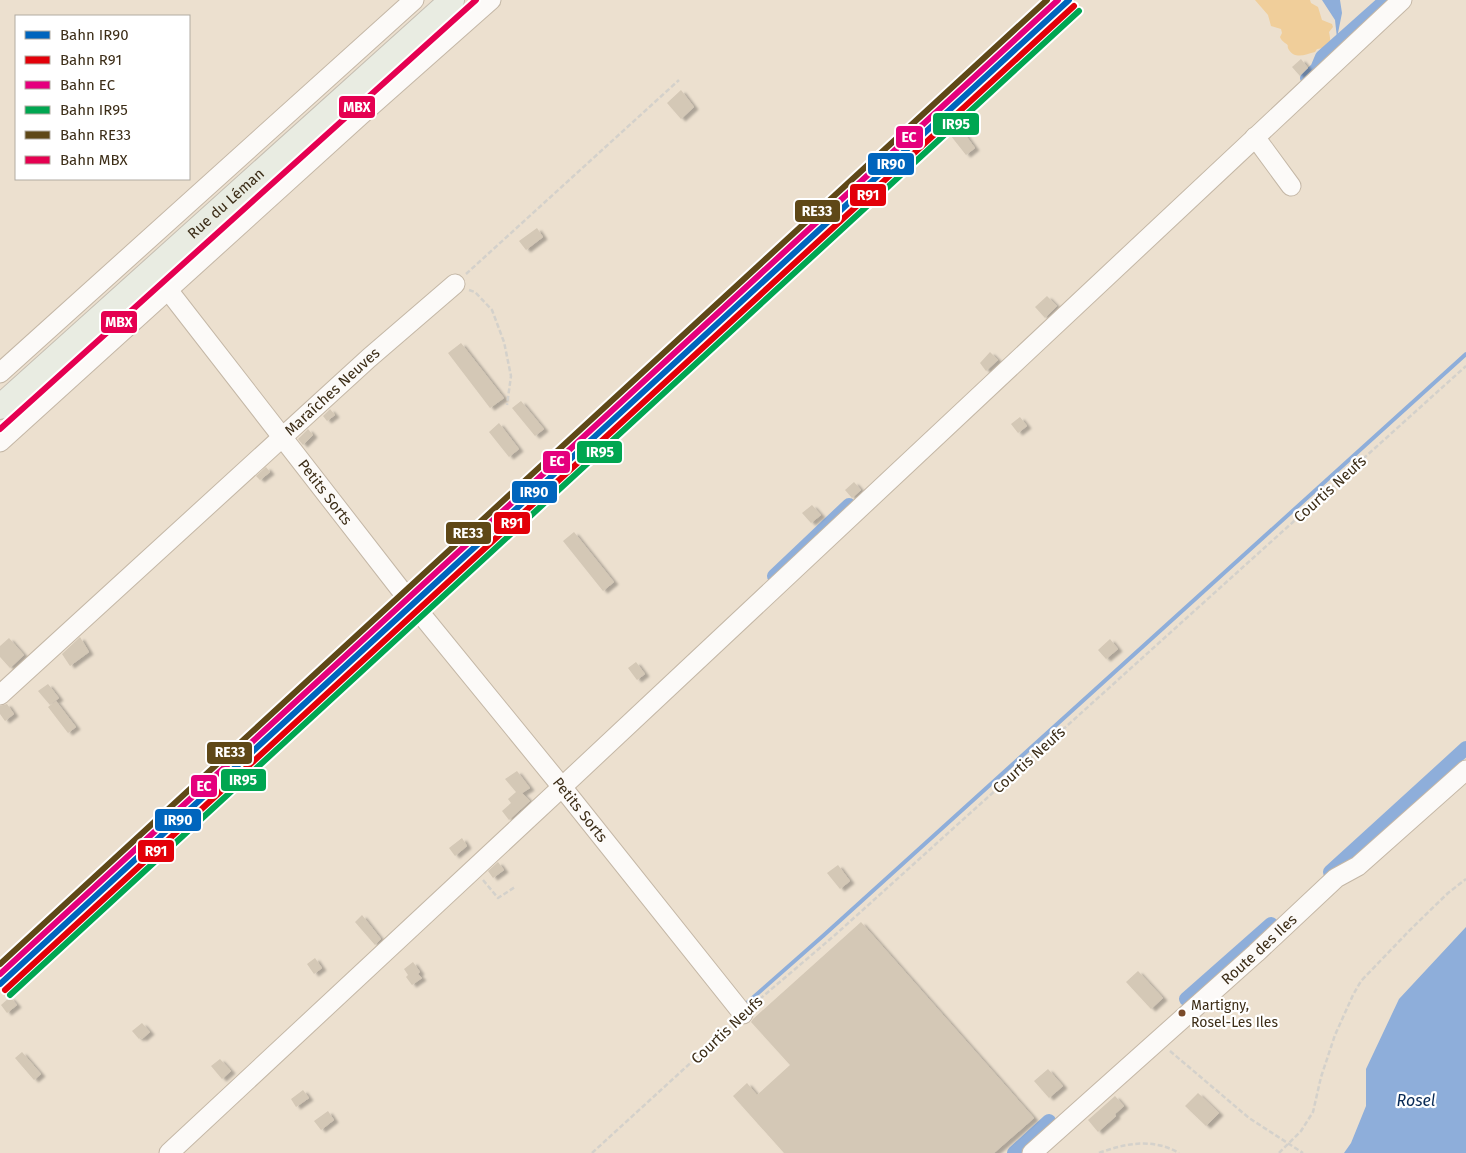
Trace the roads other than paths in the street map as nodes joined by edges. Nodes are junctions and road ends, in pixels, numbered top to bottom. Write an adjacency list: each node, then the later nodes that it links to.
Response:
1 (414, 0): 9 (street)
2 (452, 0): 10 (main road, Rue du Léman)
3 (491, 0): 8 (street)
4 (1402, 0): 5 (street)
5 (1255, 138): 6 (street); 15 (street)
6 (1291, 186)
7 (455, 284): 11 (street, Maraîches Neuves)
8 (168, 290): 11 (street, Maraîches Neuves); 12 (street)
9 (0, 373)
10 (0, 407)
11 (282, 437): 13 (street); 15 (street, Petits Sorts)
12 (0, 442)
13 (0, 695)
14 (1466, 770): 18 (street, Route des Iles)
15 (562, 787): 16 (street, Petits Sorts); 17 (street)
16 (743, 1014)
17 (169, 1153)
18 (1032, 1153)

